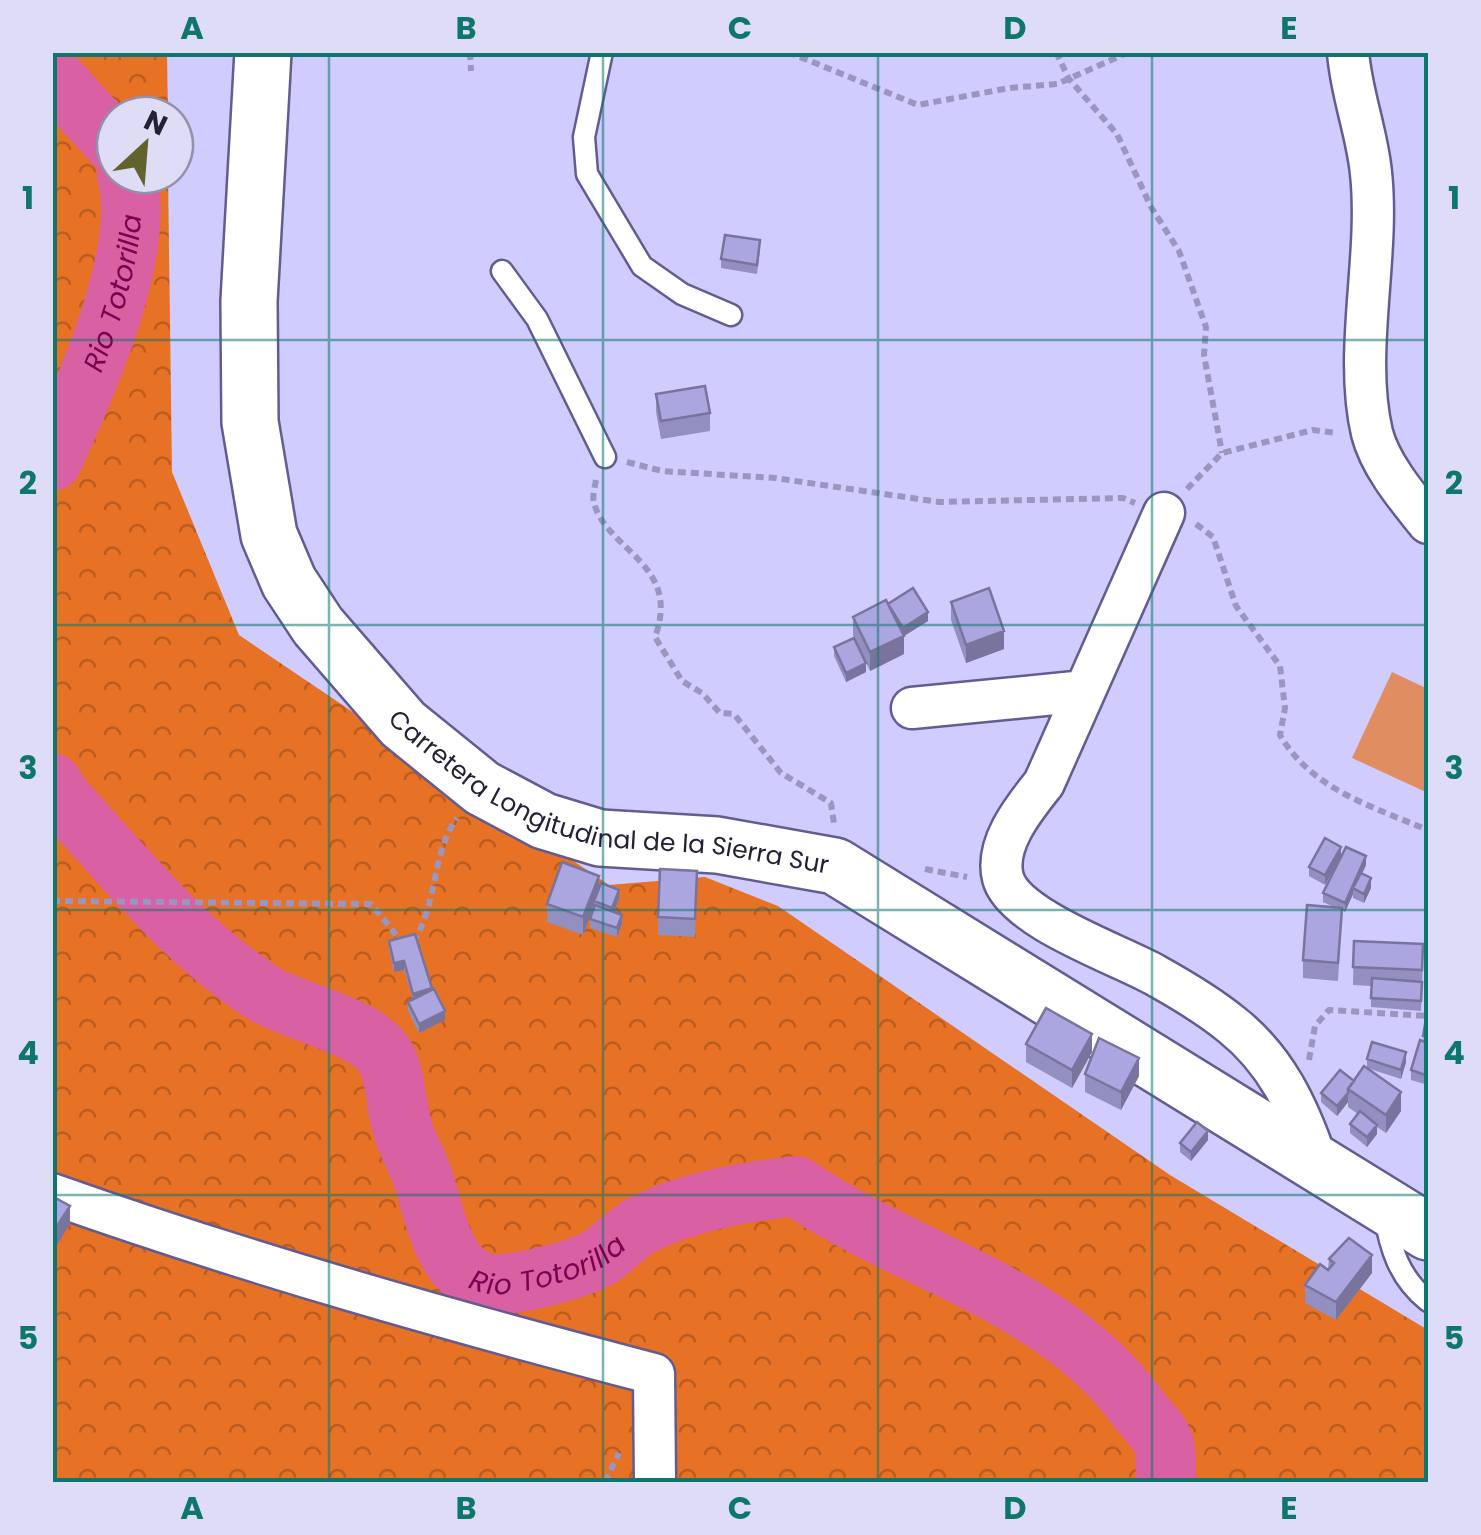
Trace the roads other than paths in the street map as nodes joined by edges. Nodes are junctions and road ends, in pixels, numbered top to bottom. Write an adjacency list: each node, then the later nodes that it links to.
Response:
1 (263, 52): 11 (highway, Carretera Longitudinal de la Sierra Sur)
2 (602, 52): 5 (lane)
3 (1348, 52): 8 (street)
4 (502, 271): 6 (lane)
5 (731, 315)
6 (605, 457)
7 (1164, 514): 9 (street)
8 (1428, 523)
9 (1085, 691): 10 (street); 11 (street)
10 (912, 708)
11 (1316, 1159): 13 (highway, Carretera Longitudinal de la Sierra Sur)
12 (52, 1194): 15 (street)
13 (1406, 1218): 14 (lane)
14 (1428, 1301)
15 (655, 1482)

